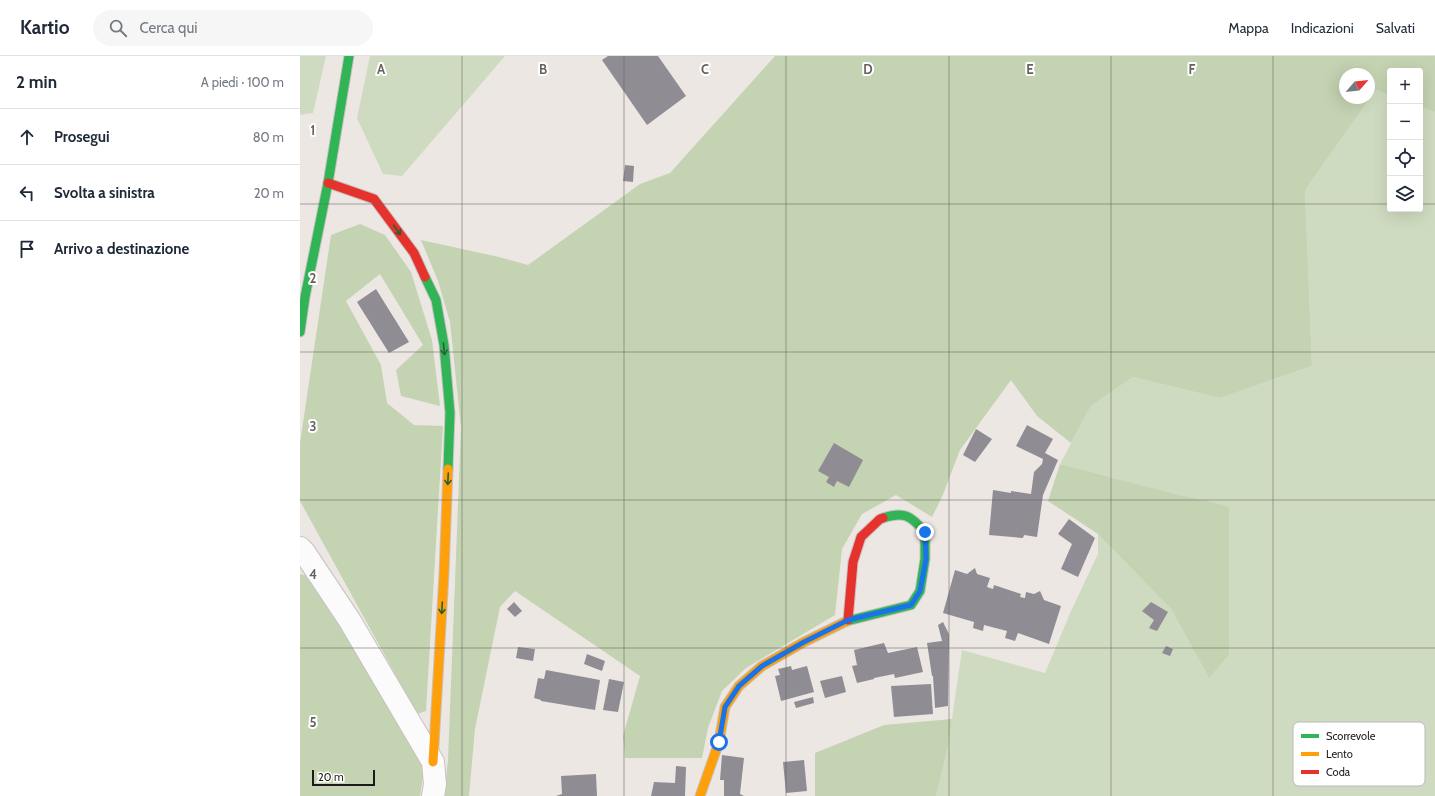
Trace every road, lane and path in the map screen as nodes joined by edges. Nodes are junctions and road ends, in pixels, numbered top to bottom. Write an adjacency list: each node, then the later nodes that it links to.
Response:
1 (350, 56): 2 (street)
2 (328, 183): 3 (street); 6 (street, one-way to 6)
3 (300, 332)
4 (300, 548): 6 (street)
5 (848, 620): 5 (street); 8 (street)
6 (434, 762): 7 (street)
7 (433, 796)
8 (700, 796)

